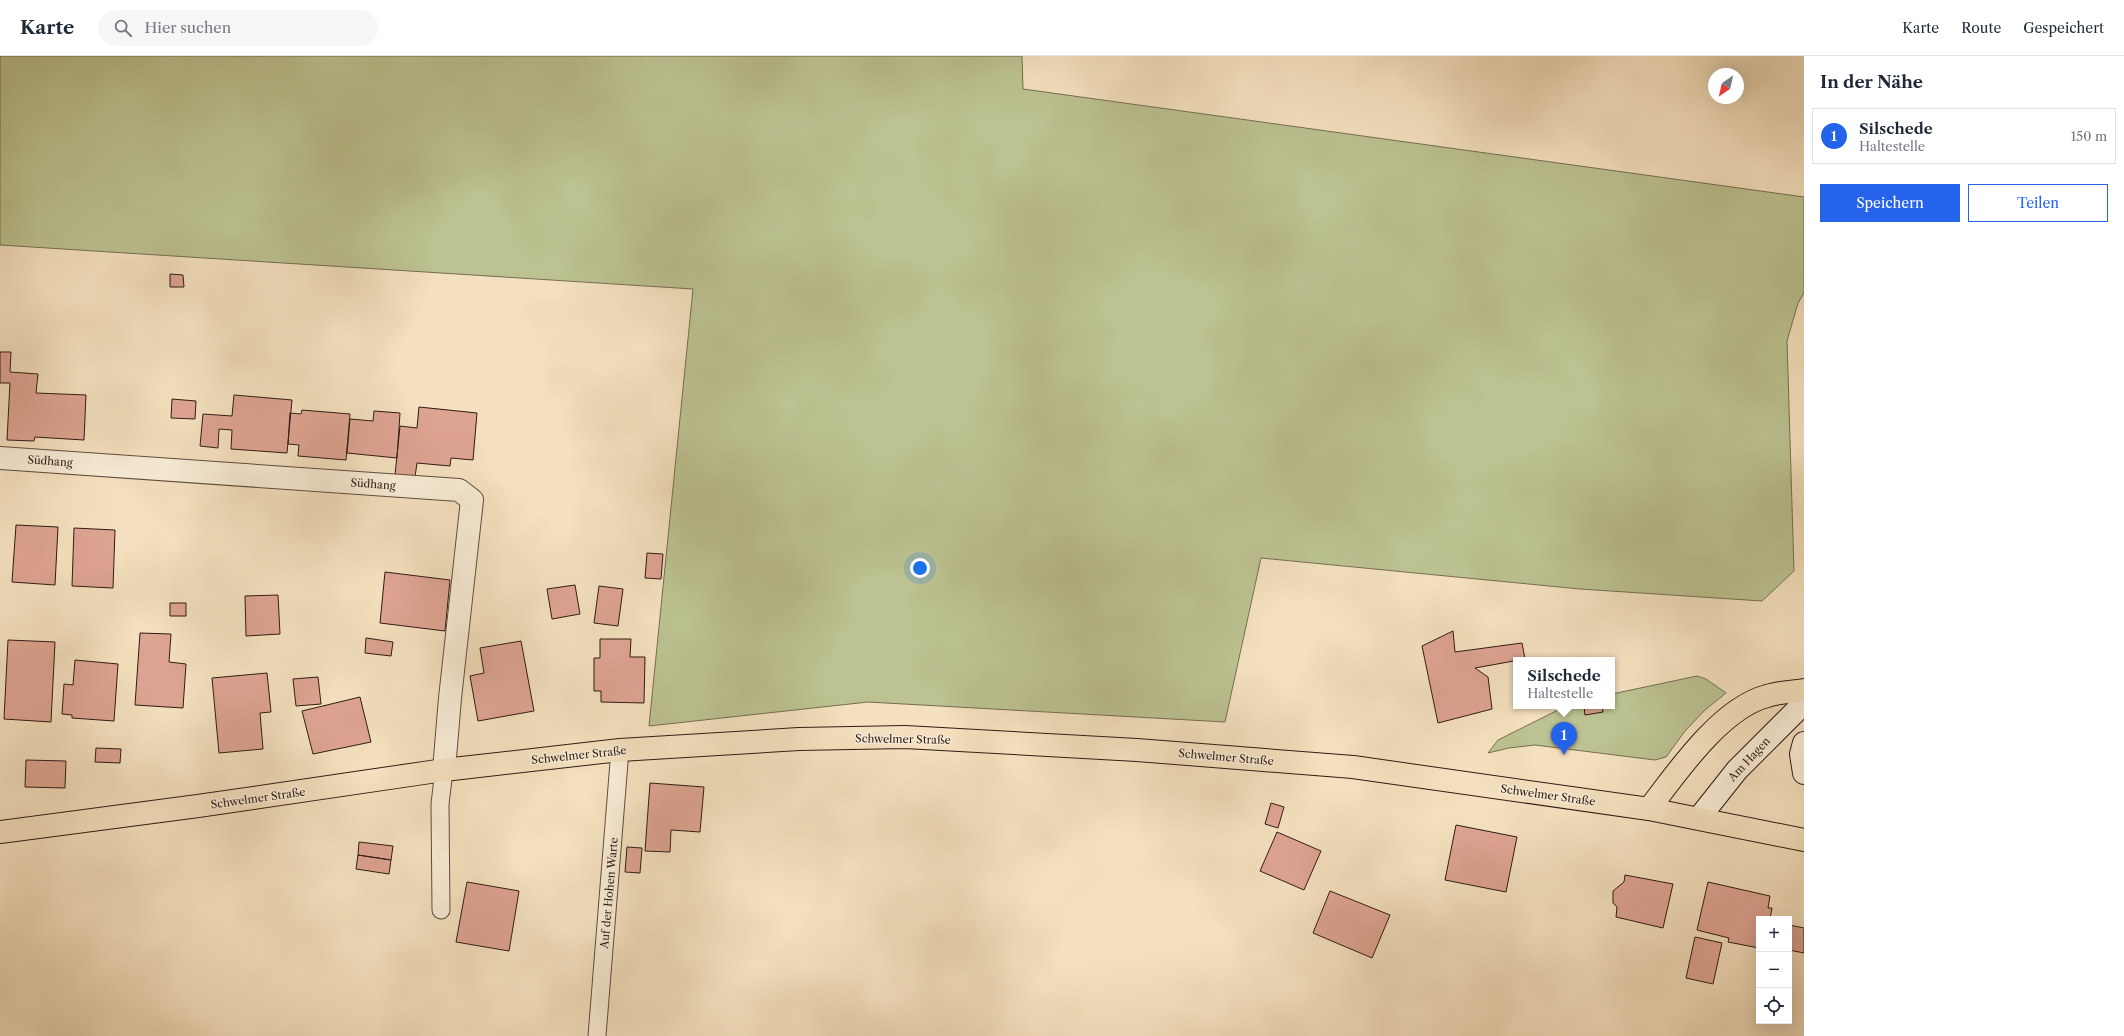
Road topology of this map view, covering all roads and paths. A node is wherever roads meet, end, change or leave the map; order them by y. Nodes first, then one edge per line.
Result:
1 (0, 458) edge
2 (1804, 690) edge
3 (1804, 703) edge
4 (1804, 743) edge
5 (620, 750) junction
6 (444, 770) junction
7 (1804, 773) edge
8 (1649, 809) junction
9 (1699, 818) junction
10 (0, 832) edge
11 (1804, 840) edge
12 (441, 910) dead end
13 (597, 1036) edge

1 - 6 street, Südhang
2 - 8 main road
3 - 9 street, Am Hagen
4 - 7 street
5 - 6 main road, Schwelmer Straße
5 - 8 main road, Schwelmer Straße
5 - 13 lane, Auf der Hohen Warte
6 - 10 main road, Schwelmer Straße
6 - 12 lane
8 - 9 main road, Schwelmer Straße
9 - 11 main road, Schwelmer Straße

